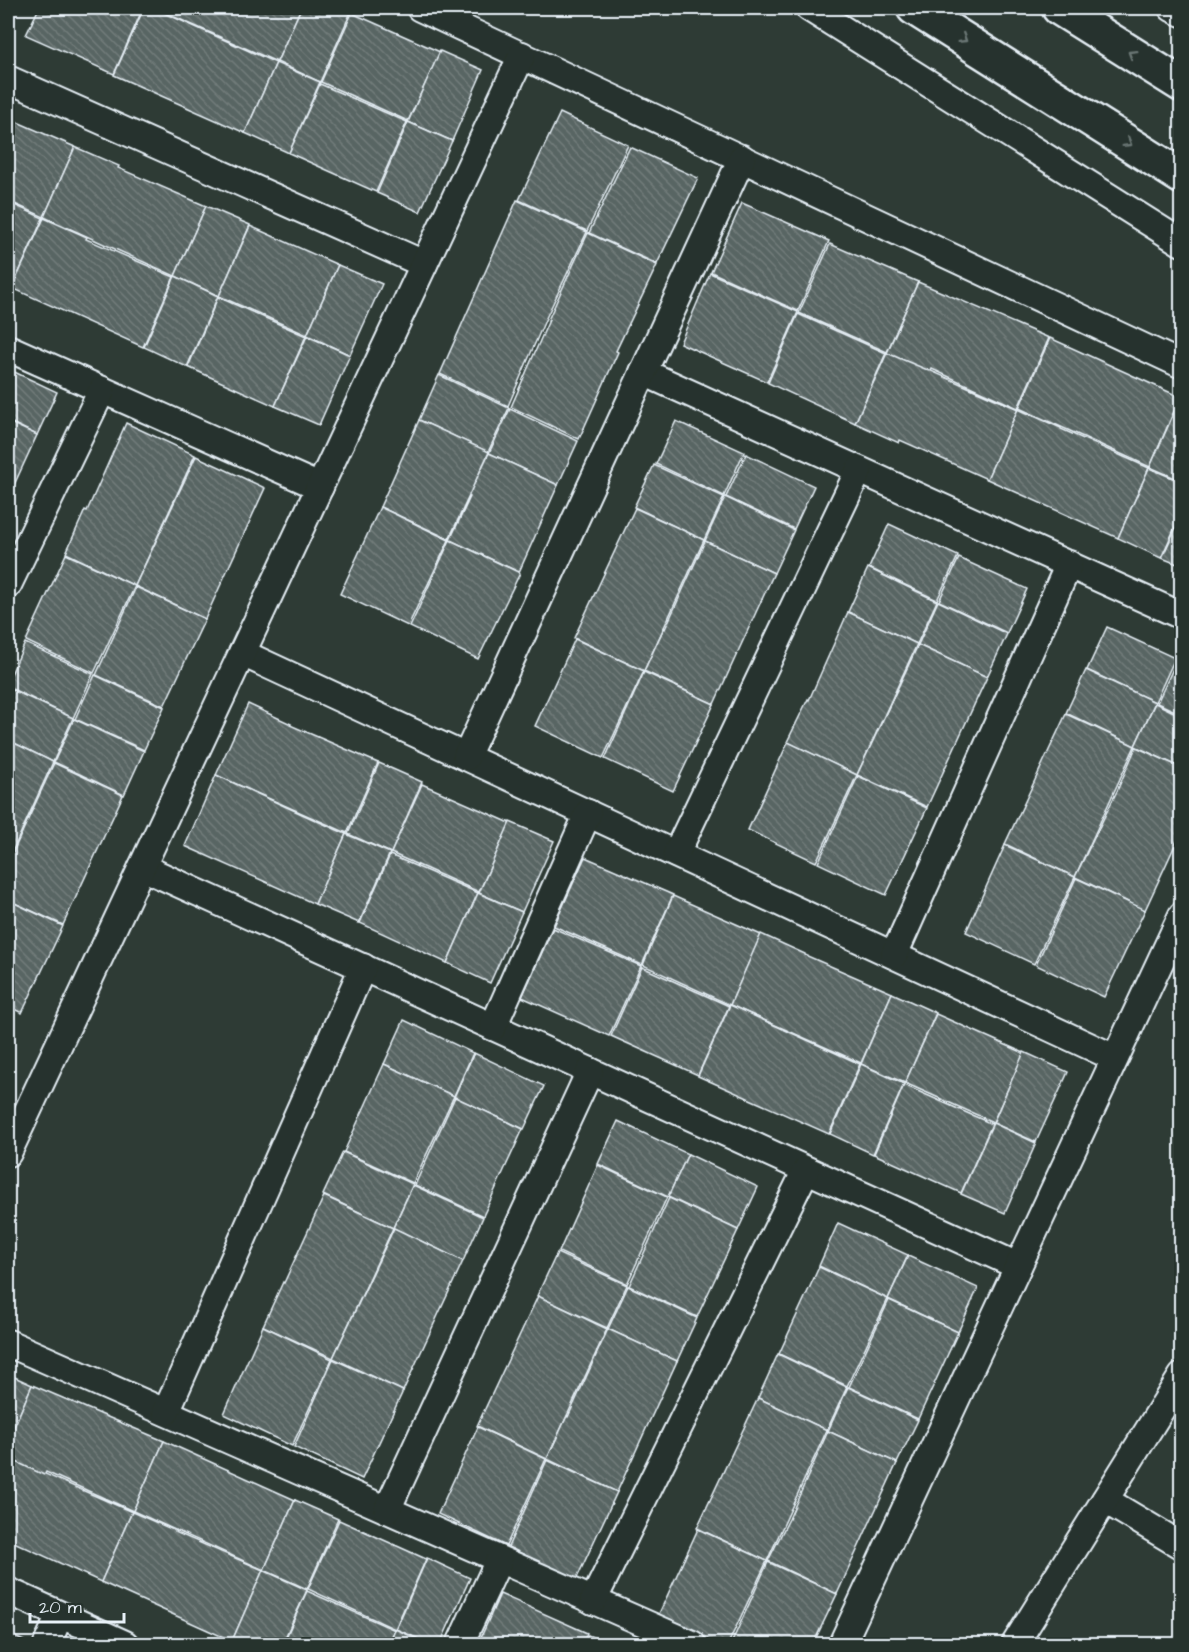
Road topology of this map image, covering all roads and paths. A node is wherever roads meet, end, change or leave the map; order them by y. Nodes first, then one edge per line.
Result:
1 (420, 8) edge
2 (809, 8) edge
3 (914, 8) edge
4 (1059, 8) edge
5 (1172, 8) edge
6 (1182, 13) edge
7 (522, 55) junction
8 (8, 78) edge
9 (1182, 85) edge
10 (742, 158) junction
11 (1182, 177) edge
12 (1182, 243) edge
13 (424, 264) junction
14 (8, 348) edge
15 (1182, 364) edge
16 (643, 372) junction
17 (102, 390) junction
18 (859, 470) junction
19 (320, 487) junction
20 (1069, 564) junction
21 (8, 585) edge
22 (1182, 616) edge
23 (242, 653) junction
24 (466, 757) junction
25 (588, 813) junction
26 (676, 854) junction
27 (142, 867) junction
28 (1182, 915) edge
29 (894, 955) junction
30 (363, 967) junction
31 (493, 1027) junction
32 (1115, 1058) junction
33 (590, 1071) junction
34 (8, 1153) edge
35 (806, 1170) junction
36 (1018, 1266) junction
37 (8, 1343) edge
38 (1182, 1376) edge
39 (166, 1412) junction
40 (1105, 1500) junction
41 (387, 1510) junction
42 (1182, 1546) edge
43 (499, 1560) junction
44 (8, 1591) edge
45 (593, 1601) junction
46 (60, 1615) junction
47 (47, 1644) edge
48 (125, 1644) edge
49 (460, 1644) edge
50 (692, 1644) edge
51 (842, 1644) edge
52 (1015, 1644) edge

1 - 7 street
2 - 12 street
3 -> 11 main road
9 -> 4 main road
5 - 6 street
7 - 10 street
7 - 13 street
8 - 13 street
10 - 15 street
10 - 16 street
13 - 19 street
14 - 17 street
16 - 18 street
16 - 24 street
17 - 19 street
17 - 21 street
18 - 20 street
18 - 26 street
19 - 23 street
20 - 22 street
20 - 29 street
23 - 24 street
23 - 27 street
24 - 25 street
25 - 26 street
25 - 31 street
26 - 29 street
27 - 30 street
27 - 34 street
28 - 32 street
29 - 32 street
30 - 31 street
30 - 39 street
31 - 33 street
32 - 36 street
33 - 35 street
33 - 41 street
35 - 36 street
35 - 45 street
36 - 51 street
37 - 39 street
38 - 40 street
39 - 41 street
40 - 42 street
40 - 52 street
41 - 43 street
43 - 45 street
43 - 49 street
44 - 46 street
45 - 50 street
46 - 47 street
46 - 48 street

